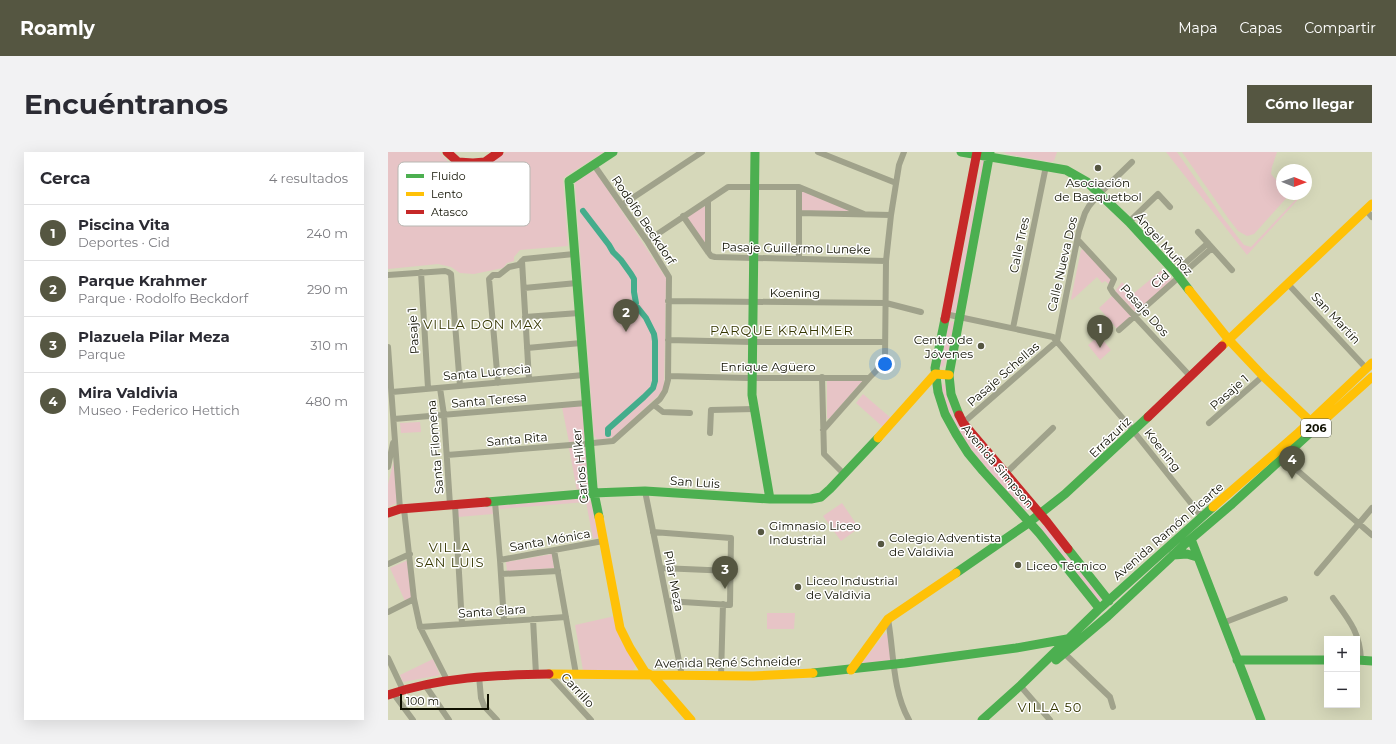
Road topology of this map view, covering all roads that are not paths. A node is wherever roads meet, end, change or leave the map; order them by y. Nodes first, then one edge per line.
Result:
1 (447, 152) edge
2 (500, 152) edge
3 (613, 152) edge
4 (702, 152) edge
5 (755, 152) edge
6 (818, 152) edge
7 (904, 152) edge
8 (961, 152) edge
9 (977, 154) edge
10 (990, 155) edge
11 (458, 162) edge
12 (485, 162) edge
13 (1132, 162) dead end
14 (594, 165) junction
15 (1046, 166) junction
16 (896, 183) junction
17 (754, 186) junction
18 (799, 187) junction
19 (1100, 194) junction
20 (708, 201) junction
21 (622, 205) junction
22 (1170, 207) dead end
23 (1370, 210) edge
24 (799, 213) junction
25 (864, 214) junction
26 (891, 215) junction
27 (683, 216) junction
28 (1129, 222) junction
29 (1198, 232) dead end
30 (1078, 240) junction
31 (646, 241) junction
32 (1210, 246) junction
33 (708, 252) junction
34 (574, 254) junction
35 (753, 258) junction
36 (799, 259) junction
37 (522, 261) junction
38 (886, 261) junction
39 (1232, 270) dead end
40 (421, 272) junction
41 (388, 275) edge
42 (1177, 275) junction
43 (577, 283) junction
44 (1288, 284) junction
45 (524, 288) junction
46 (668, 301) junction
47 (753, 303) junction
48 (886, 303) junction
49 (921, 312) dead end
50 (579, 313) junction
51 (945, 314) junction
52 (1134, 316) junction
53 (526, 318) junction
54 (959, 318) junction
55 (1013, 328) junction
56 (1119, 330) dead end
57 (668, 340) junction
58 (1230, 340) junction
59 (1057, 341) junction
60 (752, 342) junction
61 (885, 342) junction
62 (581, 343) junction
63 (388, 347) edge
64 (527, 348) junction
65 (1368, 368) edge
66 (389, 369) edge
67 (935, 374) junction
68 (949, 374) junction
69 (584, 375) junction
70 (668, 376) junction
71 (1190, 376) junction
72 (1263, 376) junction
73 (822, 377) junction
74 (1372, 377) edge
75 (752, 378) junction
76 (869, 378) junction
77 (529, 380) junction
78 (498, 383) junction
79 (460, 386) junction
80 (428, 388) junction
81 (440, 388) junction
82 (392, 392) junction
83 (586, 403) junction
84 (654, 404) junction
85 (754, 409) junction
86 (690, 412) dead end
87 (444, 415) junction
88 (394, 419) junction
89 (1310, 421) junction
90 (963, 423) junction
91 (1209, 423) dead end
92 (1053, 428) dead end
93 (823, 430) junction
94 (1134, 431) junction
95 (710, 433) dead end
96 (395, 438) junction
97 (589, 444) junction
98 (447, 455) junction
99 (1283, 458) junction
100 (388, 467) edge
101 (1006, 473) junction
102 (844, 474) junction
103 (645, 491) junction
104 (593, 494) junction
105 (770, 499) junction
106 (495, 502) junction
107 (452, 505) junction
108 (1372, 508) edge
109 (402, 509) junction
110 (388, 513) edge
111 (1041, 514) junction
112 (1202, 517) junction
113 (1030, 522) junction
114 (1359, 524) junction
115 (653, 532) junction
116 (1372, 535) edge
117 (1191, 539) junction
118 (603, 541) junction
119 (554, 550) junction
120 (410, 554) junction
121 (1173, 555) junction
122 (1197, 557) junction
123 (500, 560) junction
124 (388, 564) edge
125 (661, 568) junction
126 (558, 571) junction
127 (731, 571) junction
128 (1317, 573) dead end
129 (501, 574) junction
130 (1333, 598) dead end
131 (414, 599) junction
132 (1285, 599) dead end
133 (668, 601) junction
134 (1109, 601) junction
135 (726, 605) junction
136 (1099, 608) junction
137 (388, 612) edge
138 (566, 617) junction
139 (533, 619) junction
140 (888, 619) junction
141 (504, 621) junction
142 (1101, 622) junction
143 (1223, 623) junction
144 (462, 624) junction
145 (420, 627) junction
146 (1357, 636) edge
147 (1068, 639) junction
148 (1064, 653) junction
149 (388, 658) edge
150 (1237, 660) junction
151 (1324, 660) edge
152 (1360, 660) edge
153 (1372, 661) edge
154 (897, 665) junction
155 (851, 670) junction
156 (536, 674) junction
157 (549, 674) junction
158 (576, 674) junction
159 (479, 676) junction
160 (653, 676) junction
161 (682, 676) junction
162 (721, 676) junction
163 (447, 680) junction
164 (425, 685) junction
165 (1023, 689) junction
166 (403, 690) junction
167 (390, 694) edge
168 (1113, 707) dead end
169 (413, 720) edge
170 (449, 720) edge
171 (497, 720) edge
172 (591, 720) edge
173 (691, 720) edge
174 (909, 720) edge
175 (982, 720) edge
176 (992, 720) edge
177 (1050, 720) edge
178 (1261, 720) edge

1 - 11 main road
2 - 12 main road
3 - 14 main road
4 - 21 street
5 - 17 main road
6 - 16 street
7 - 16 street
8 - 9 main road, Ángel Muñoz
9 - 10 main road, Ángel Muñoz
9 - 51 main road, Avenida Simpson
10 - 15 main road, Ángel Muñoz
10 - 54 main road, Avenida Simpson
13 - 19 street, Calle Nueva Dos
14 - 21 street, Rodolfo Beckdorf
14 - 34 main road, Carlos Hilker
15 - 19 main road, Ángel Muñoz
15 - 55 street, Calle Tres
16 - 26 street
17 - 18 street
17 - 20 street
17 - 35 main road
18 - 24 street
18 - 25 street
19 - 28 main road, Ángel Muñoz
19 - 30 street, Calle Nueva Dos
20 - 27 street
20 - 33 street, Pasaje Guillermo Luneke
21 - 31 street, Rodolfo Beckdorf
22 - 28 street
23 - 44 main road, Errázuriz
24 - 25 street
24 - 36 street
25 - 26 street
26 - 38 street
27 - 31 street
27 - 33 street, Pasaje Guillermo Luneke
28 - 42 main road, Ángel Muñoz
29 - 32 street
30 - 52 street, Pasaje Dos
30 - 59 street, Calle Nueva Dos
31 - 46 street, Rodolfo Beckdorf
32 - 39 street
32 - 42 street, Cid
33 - 35 street, Pasaje Guillermo Luneke
34 - 37 street
34 - 43 main road, Carlos Hilker
35 - 36 street, Pasaje Guillermo Luneke
35 - 47 main road
36 - 38 street, Pasaje Guillermo Luneke
37 - 45 street
37 - 78 street
38 - 48 street
40 - 41 street
40 - 79 street
40 - 80 street, Pasaje 1
42 - 52 street, Cid
42 - 58 main road, Ángel Muñoz
43 - 45 street
43 - 50 main road, Carlos Hilker
44 - 58 main road, Errázuriz
44 - 65 street, San Martín
45 - 53 street
46 - 47 street, Koening
46 - 57 street, Rodolfo Beckdorf
47 - 48 street, Koening
47 - 60 main road
48 - 49 street, Koening
48 - 61 street
50 - 53 street
50 - 62 main road, Carlos Hilker
51 - 54 street, Koening
51 - 67 main road, Avenida Simpson
52 - 56 street, Cid
52 - 71 street, Pasaje Dos
53 - 64 street
54 - 55 street, Koening
54 - 68 main road, Avenida Simpson
55 - 59 street, Koening
57 - 60 street
57 - 70 street, Rodolfo Beckdorf
58 - 71 main road, Errázuriz
58 - 72 main road, Ángel Muñoz
59 - 90 street, Pasaje Schellas
59 - 94 street, Koening
60 - 61 street
60 - 75 main road
61 - 76 street
62 - 64 street
62 - 69 main road, Carlos Hilker
63 - 66 street
64 - 77 street
65 - 89 main road, Avenida Ramón Picarte / 206
66 - 82 street
67 - 68 main road
67 - 102 main road, San Luis
67 - 113 main road, Avenida Simpson
68 - 90 main road, Avenida Simpson
69 - 77 street, Santa Lucrecia
69 - 83 main road, Carlos Hilker
70 - 75 street, Enrique Agüero
70 - 84 street, Rodolfo Beckdorf
71 - 94 main road, Errázuriz
72 - 89 main road, Ángel Muñoz
72 - 91 street, Pasaje 1
73 - 75 street, Enrique Agüero
73 - 76 street, Enrique Agüero
73 - 93 street
74 - 99 main road, Avenida Ramón Picarte / 206
75 - 85 main road
76 - 93 street
77 - 78 street, Santa Lucrecia
78 - 79 street, Santa Lucrecia
79 - 81 street, Santa Lucrecia
80 - 81 street, Santa Lucrecia
80 - 82 street, Santa Lucrecia
81 - 87 street, Santa Filomena
82 - 88 street
83 - 87 street, Santa Teresa
83 - 97 main road, Carlos Hilker
84 - 86 street
84 - 97 street, Rodolfo Beckdorf
85 - 95 street
85 - 105 main road
87 - 88 street, Santa Teresa
87 - 98 street, Santa Filomena
88 - 96 street
89 - 112 main road, Avenida Ramón Picarte / 206
90 - 101 main road, Avenida Simpson
92 - 101 street
93 - 102 street
94 - 111 main road, Errázuriz
94 - 112 street, Koening
96 - 100 street
96 - 109 street
97 - 98 street, Santa Rita
97 - 104 main road, Carlos Hilker
98 - 107 street, Santa Filomena
99 - 114 street
99 - 117 main road, Avenida Ramón Picarte / 206
101 - 111 main road, Avenida Simpson
102 - 105 main road, San Luis
103 - 104 main road, San Luis
103 - 105 main road, San Luis
103 - 115 street, Pilar Meza
104 - 106 main road, San Luis
104 - 118 main road, Carlos Hilker
106 - 107 main road, San Luis
106 - 123 street
107 - 109 main road, San Luis
107 - 144 street, Santa Filomena
108 - 114 street
109 - 110 main road, San Luis
109 - 120 street
111 - 113 main road, Errázuriz
111 - 134 main road, Avenida Simpson
112 - 117 main road
112 - 134 main road, Avenida Ramón Picarte / 206
113 - 136 main road, Avenida Simpson
113 - 140 main road, Errázuriz
114 - 116 street
114 - 128 street
115 - 125 street, Pilar Meza
115 - 127 street
117 - 121 main road, Avenida Ramón Picarte / 206
117 - 122 main road
118 - 119 street, Santa Mónica
118 - 160 main road, Carlos Hilker
119 - 123 street, Santa Mónica
119 - 126 street
120 - 124 street
120 - 131 street
121 - 122 main road
121 - 142 main road, Avenida Ramón Picarte / 206
122 - 143 main road
123 - 129 street
125 - 127 street
125 - 133 street, Pilar Meza
126 - 129 street
126 - 138 street
127 - 135 street
129 - 141 street
130 - 146 street
131 - 137 street
131 - 145 street
132 - 143 street
133 - 135 street
133 - 161 street, Pilar Meza
134 - 136 main road, Avenida Ramón Picarte / 206
134 - 142 main road
135 - 162 street
136 - 147 main road, Avenida Ramón Picarte / 206
138 - 139 street, Santa Clara
138 - 158 street
139 - 141 street, Santa Clara
139 - 156 street
140 - 154 street
140 - 155 main road, Errázuriz
141 - 144 street, Santa Clara
142 - 148 main road, Avenida Ramón Picarte / 206
143 - 150 main road
144 - 145 street, Santa Clara
145 - 163 street
147 - 154 main road, Avenida René Schneider
147 - 175 main road, Avenida Ramón Picarte / 206
148 - 165 main road, Avenida Ramón Picarte / 206
148 - 168 street
149 - 166 street
150 - 151 main road
150 - 178 main road
152 - 153 main road
154 - 155 main road, Avenida René Schneider
154 - 174 street
155 - 162 main road, Avenida René Schneider
156 - 157 main road, Avenida René Schneider
156 - 159 main road, Avenida René Schneider
157 - 158 main road, Avenida René Schneider
157 - 172 street, Carrillo
158 - 160 main road, Avenida René Schneider
159 - 163 main road, Avenida René Schneider
159 - 171 street
160 - 161 main road, Avenida René Schneider
160 - 173 main road, Carlos Hilker
161 - 162 main road, Avenida René Schneider
163 - 164 main road, Avenida René Schneider
164 - 166 main road, Avenida René Schneider
164 - 170 street
165 - 176 main road, Avenida Ramón Picarte / 206
165 - 177 street
166 - 167 main road, Avenida René Schneider
167 - 169 street

